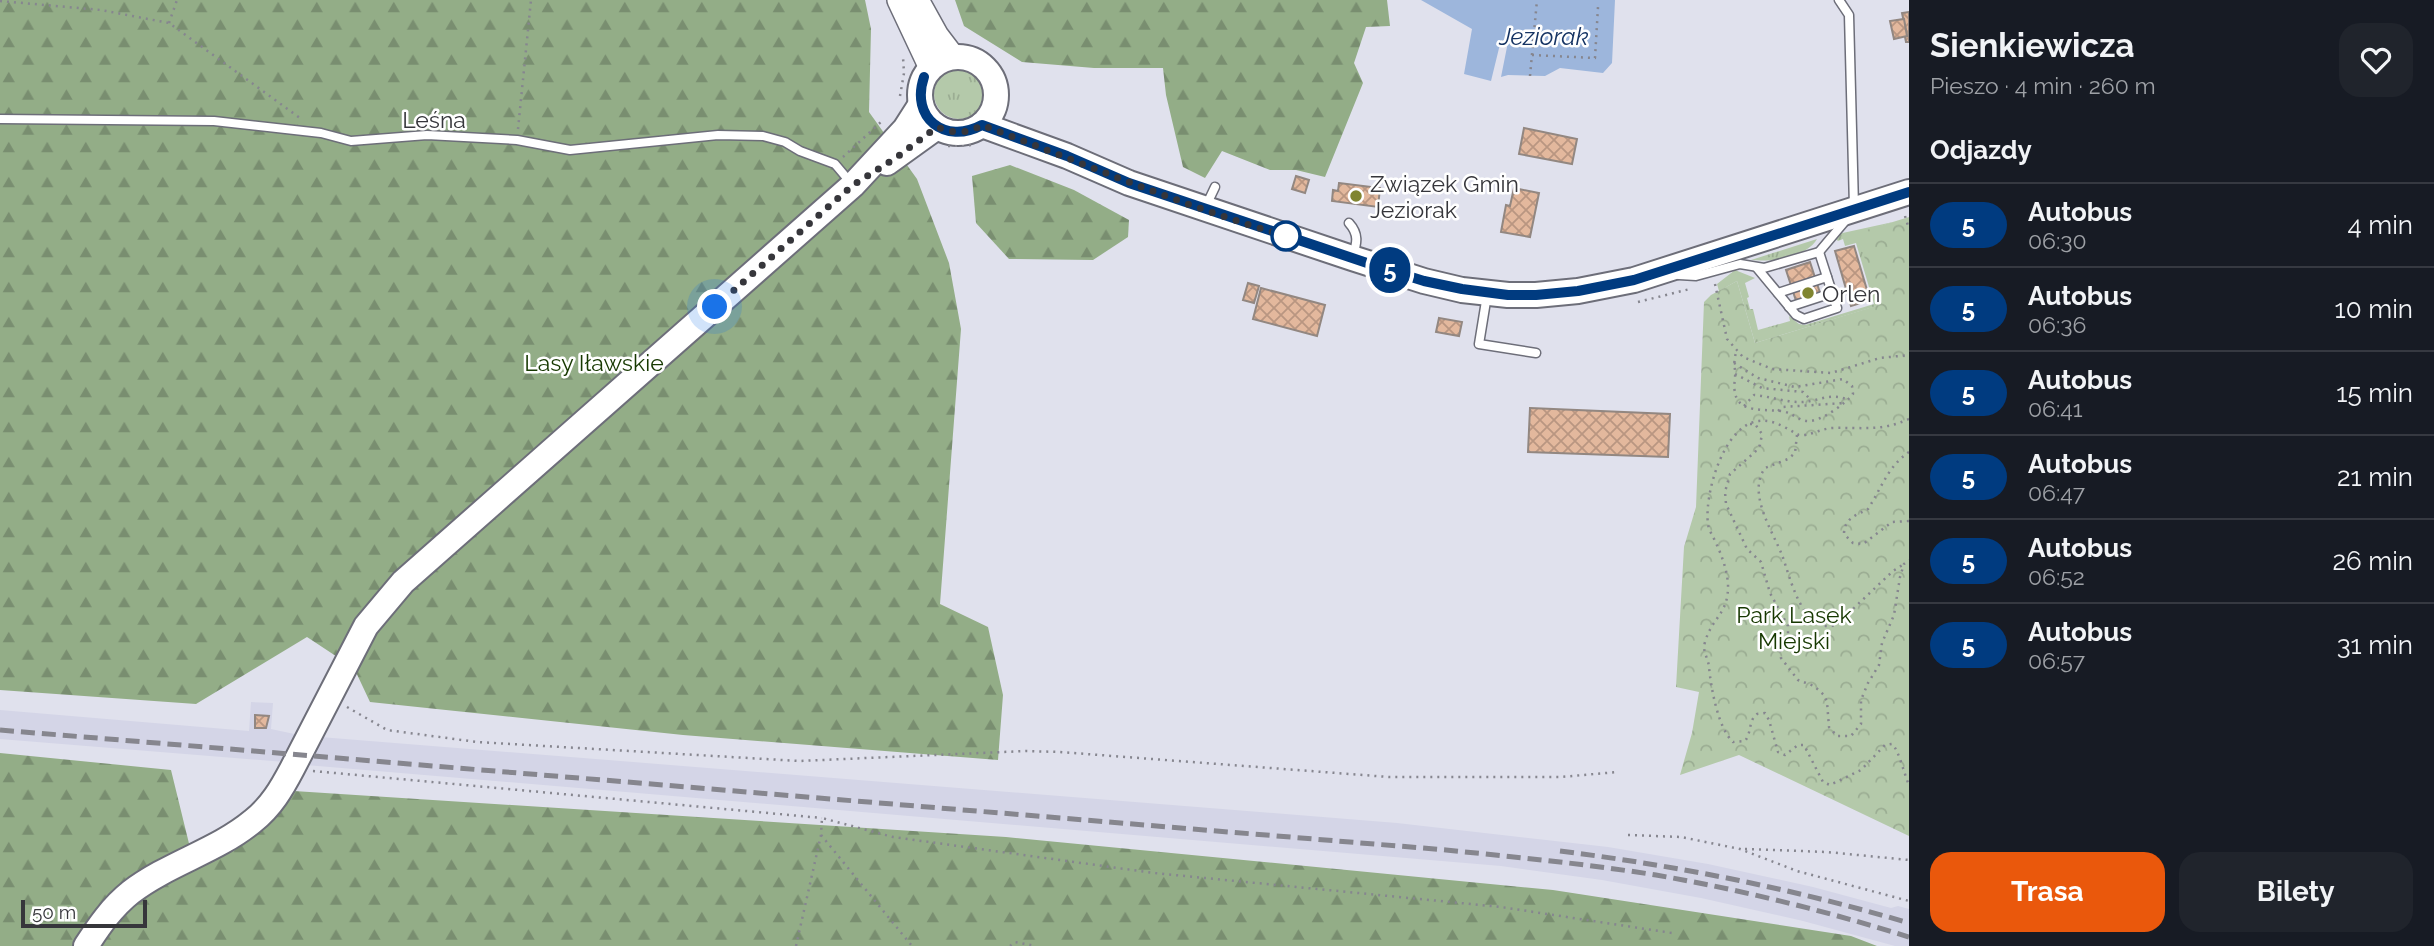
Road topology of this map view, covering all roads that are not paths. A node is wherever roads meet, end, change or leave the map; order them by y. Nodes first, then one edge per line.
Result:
1 (899, 0) edge
2 (917, 0) edge
3 (1839, 0) edge
4 (953, 57) junction
5 (931, 68) junction
6 (911, 101) junction
7 (996, 102) junction
8 (0, 118) edge
9 (981, 135) junction
10 (941, 137) junction
11 (1067, 156) junction
12 (853, 185) junction
13 (1908, 207) edge
14 (1854, 211) junction
15 (1349, 223) dead end
16 (1819, 252) junction
17 (1352, 258) junction
18 (1757, 268) junction
19 (1659, 272) junction
20 (1827, 277) junction
21 (1488, 292) junction
22 (1778, 293) junction
23 (1832, 293) junction
24 (1790, 307) junction
25 (1536, 353) dead end
26 (86, 946) edge

1 - 5 main road
2 - 4 main road
3 - 14 lane
4 - 5 main road
4 - 7 main road
5 - 6 main road
6 - 10 main road
6 - 12 main road
7 - 9 main road
7 - 11 main road
8 - 12 lane, Leśna
9 - 10 main road
9 - 11 main road
10 - 12 main road
11 - 17 main road
12 - 26 main road
13 - 14 main road
14 - 16 lane
14 - 19 main road
15 - 17 lane
16 - 18 lane
16 - 20 lane
17 - 21 main road
18 - 19 lane
18 - 22 lane
19 - 21 main road
20 - 22 lane
20 - 23 lane
21 - 25 lane
22 - 24 lane
23 - 24 lane
23 - 24 lane

